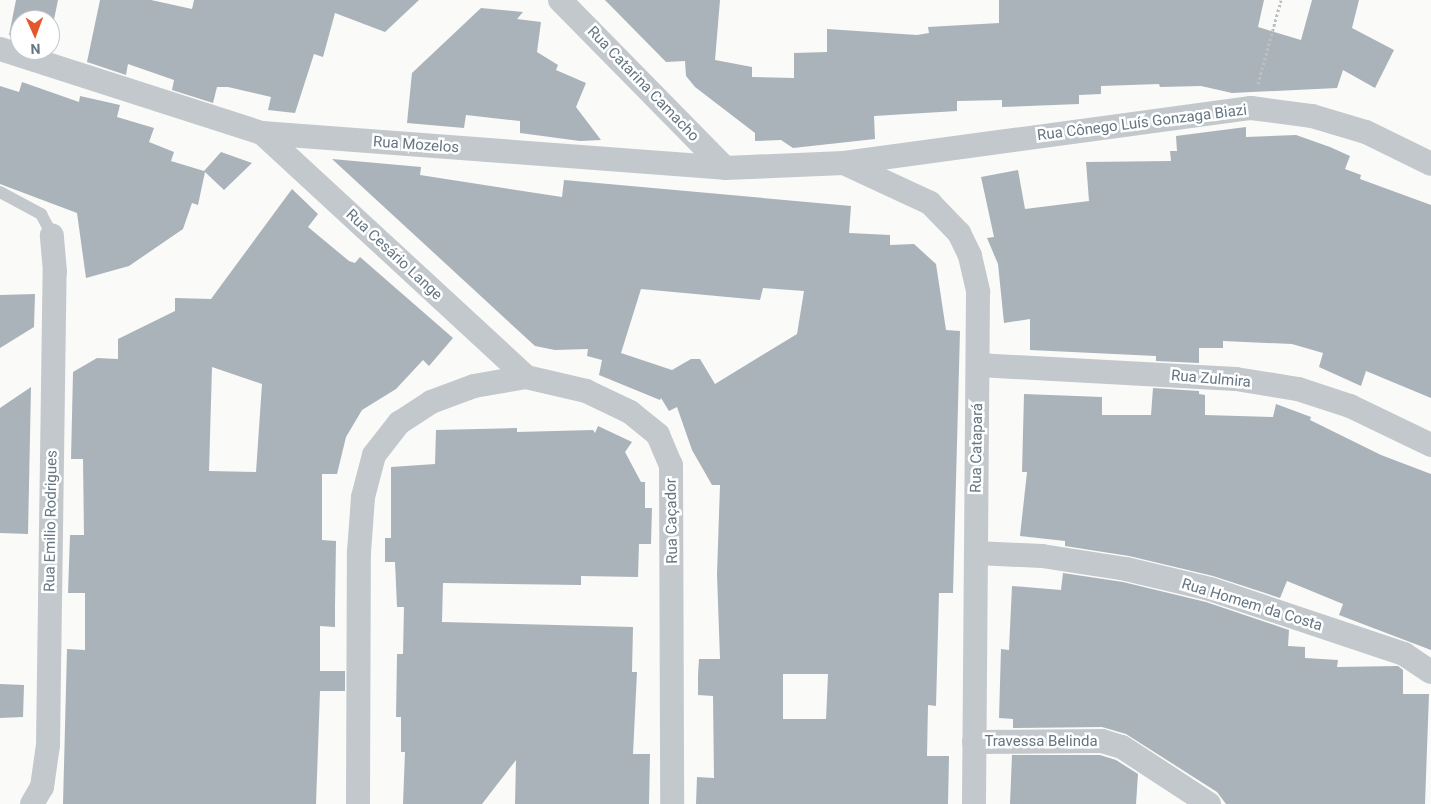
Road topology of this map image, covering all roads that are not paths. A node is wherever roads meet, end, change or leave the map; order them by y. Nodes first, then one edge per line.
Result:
1 (560, 0) edge
2 (0, 49) edge
3 (262, 133) junction
4 (844, 163) junction
5 (1431, 164) edge
6 (725, 168) junction
7 (0, 192) edge
8 (52, 235) joint
9 (978, 365) junction
10 (526, 377) junction
11 (1431, 445) edge
12 (976, 553) junction
13 (1431, 672) edge
14 (974, 742) junction
15 (32, 804) edge
16 (358, 804) edge
17 (672, 804) edge
18 (974, 804) edge
19 (1209, 804) edge

1 - 6 street, Rua Catarina Camacho
2 - 3 street, Rua Mozelos
3 - 6 street, Rua Mozelos
3 - 10 street, Rua Cesário Lange
4 - 5 street, Rua Cônego Luís Gonzaga Biazi
4 - 6 street, Rua Mozelos
4 - 9 street, Rua Catapará
7 - 8 lane
8 - 15 street, Rua Emilio Rodrigues
9 - 11 street, Rua Zulmira
9 - 12 street, Rua Catapará
10 - 16 street, Rua Caçador
10 - 17 street, Rua Caçador
12 - 13 street, Rua Homem da Costa
12 - 14 street, Rua Catapará
14 - 18 street, Rua Catapará
14 - 19 street, Travessa Belinda

